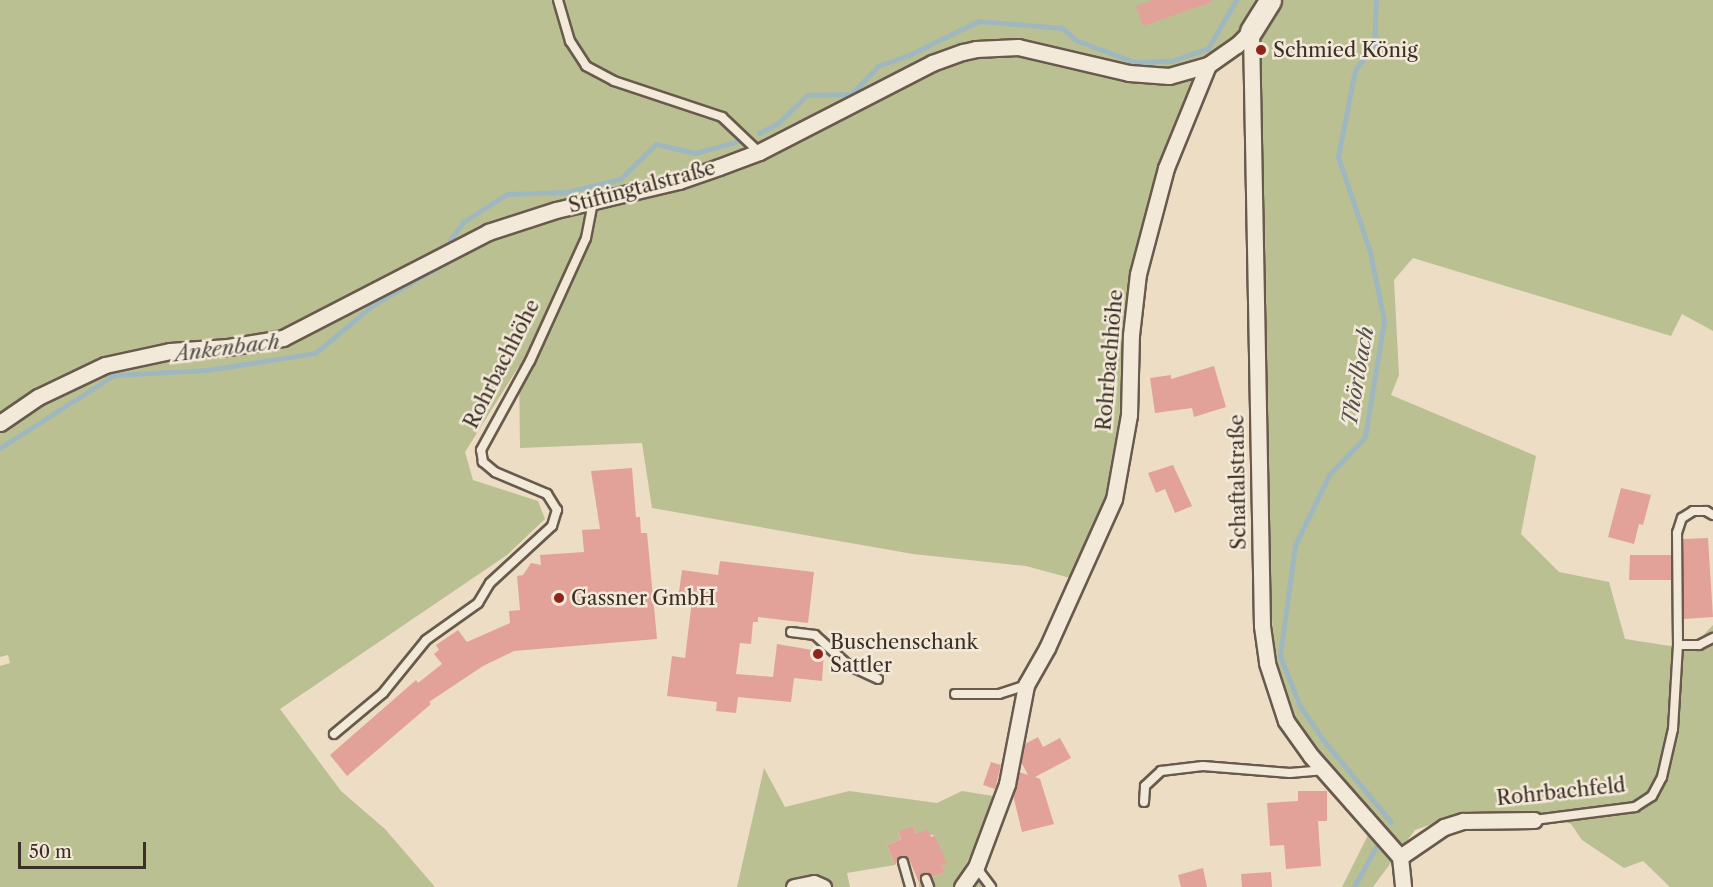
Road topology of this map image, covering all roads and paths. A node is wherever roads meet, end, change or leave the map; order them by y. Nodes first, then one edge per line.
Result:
1 (558, 0) edge
2 (1270, 0) edge
3 (1251, 31) junction
4 (1208, 65) junction
5 (759, 152) junction
6 (593, 203) junction
7 (0, 423) edge
8 (1713, 515) edge
9 (791, 632) dead end
10 (1713, 638) edge
11 (1678, 645) junction
12 (878, 679) dead end
13 (1026, 685) junction
14 (955, 694) dead end
15 (334, 734) dead end
16 (1324, 770) junction
17 (1144, 802) dead end
18 (1534, 820) joint
19 (1400, 857) junction
20 (903, 862) dead end
21 (976, 867) junction
22 (794, 887) edge
23 (823, 887) edge
24 (910, 887) edge
25 (962, 887) edge
26 (991, 887) edge
27 (1403, 887) edge

1 - 5 lane
2 - 3 street, Stiftingtalstraße
3 - 4 street, Stiftingtalstraße
3 - 16 street, Schaftalstraße
4 - 5 street, Stiftingtalstraße
4 - 13 street, Rohrbachhöhe
5 - 6 street, Stiftingtalstraße
6 - 7 street, Stiftingtalstraße
6 - 15 lane, Rohrbachhöhe
8 - 11 lane, Rohrbachfeld
9 - 12 lane
10 - 11 lane
11 - 18 lane, Rohrbachfeld
13 - 14 lane
13 - 21 street, Rohrbachhöhe
16 - 17 lane
16 - 19 street, Schaftalstraße
18 - 19 street, Rohrbachfeld
19 - 27 street
20 - 24 lane
21 - 25 street, Rohrbachhöhe
21 - 26 lane
22 - 23 street

